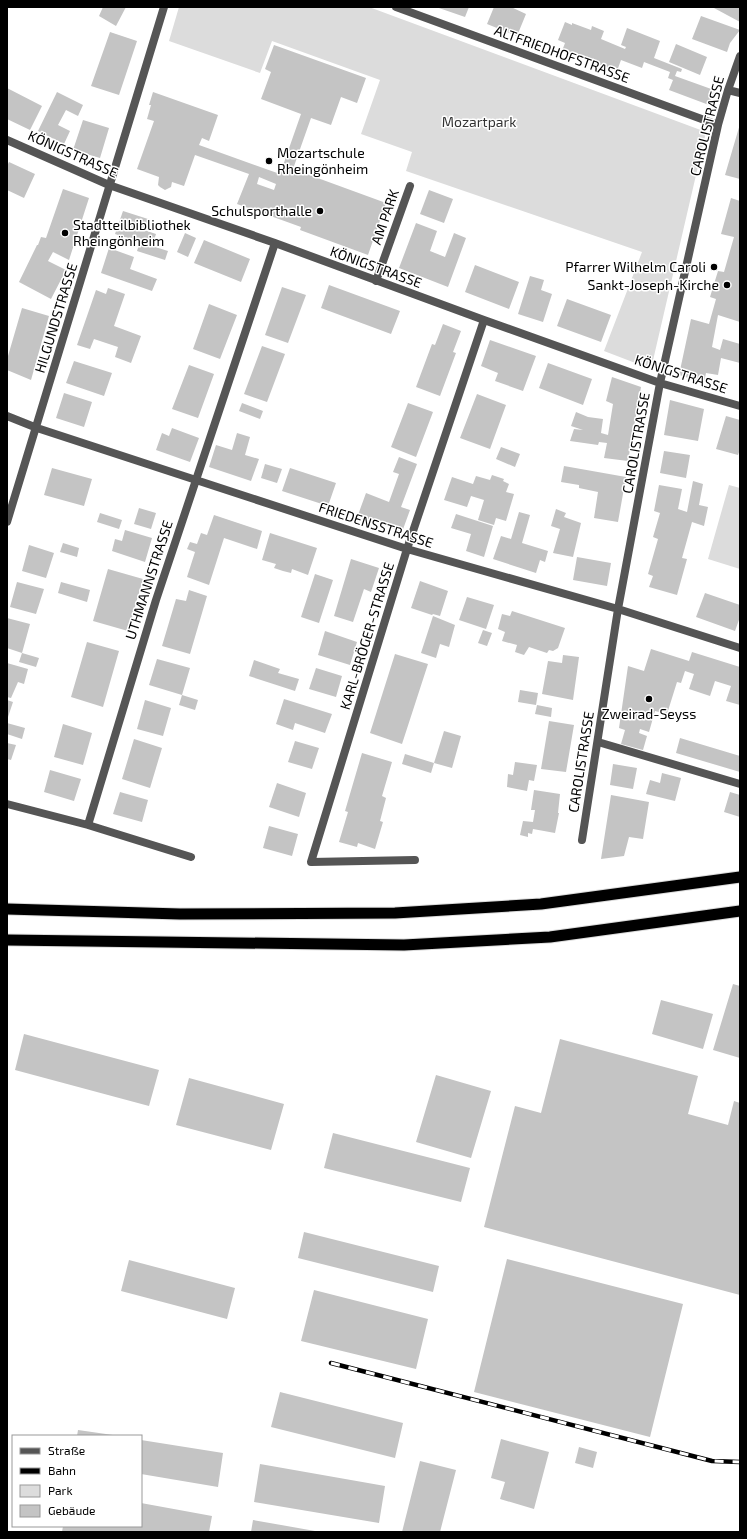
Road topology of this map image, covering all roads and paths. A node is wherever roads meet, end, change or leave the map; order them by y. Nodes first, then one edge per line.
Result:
1 (164, 7) edge
2 (396, 7) edge
3 (740, 56) edge
4 (728, 90) junction
5 (740, 93) edge
6 (718, 125) junction
7 (7, 140) edge
8 (109, 185) junction
9 (410, 186) dead end
10 (275, 243) junction
11 (376, 280) junction
12 (484, 320) junction
13 (660, 383) junction
14 (740, 406) edge
15 (7, 416) edge
16 (36, 428) junction
17 (195, 481) junction
18 (7, 522) edge
19 (407, 549) junction
20 (618, 609) junction
21 (740, 648) edge
22 (598, 742) junction
23 (740, 784) edge
24 (7, 804) edge
25 (88, 825) junction
26 (582, 840) dead end
27 (192, 857) dead end
28 (414, 860) dead end
29 (740, 877) edge
30 (7, 909) edge
31 (740, 911) edge
32 (7, 940) edge

1 - 8 street, HILGUNDSTRASSE
2 - 6 street, ALTFRIEDHOFSTRASSE
3 - 4 street, CAROLISTRASSE
4 - 5 street
4 - 6 street, CAROLISTRASSE
6 - 13 street, CAROLISTRASSE
7 - 8 street, KÖNIGSTRASSE
8 - 10 street, KÖNIGSTRASSE
8 - 16 street, HILGUNDSTRASSE
9 - 11 street, AM PARK
10 - 11 street, KÖNIGSTRASSE
10 - 17 street, UTHMANNSTRASSE
11 - 12 street, KÖNIGSTRASSE
12 - 13 street, KÖNIGSTRASSE
12 - 19 street, KARL-BRÖGER-STRASSE
13 - 14 street, KÖNIGSTRASSE
13 - 20 street, CAROLISTRASSE
15 - 16 street, FRIEDENSSTRASSE
16 - 17 street, FRIEDENSSTRASSE
16 - 18 street, HILGUNDSTRASSE
17 - 19 street, FRIEDENSSTRASSE
17 - 25 street, UTHMANNSTRASSE
19 - 20 street, FRIEDENSSTRASSE
19 - 28 street, KARL-BRÖGER-STRASSE
20 - 21 street, FRIEDENSSTRASSE
20 - 22 street, CAROLISTRASSE
22 - 23 street
22 - 26 street, CAROLISTRASSE
24 - 25 street
25 - 27 street
29 - 30 highway
31 - 32 highway

